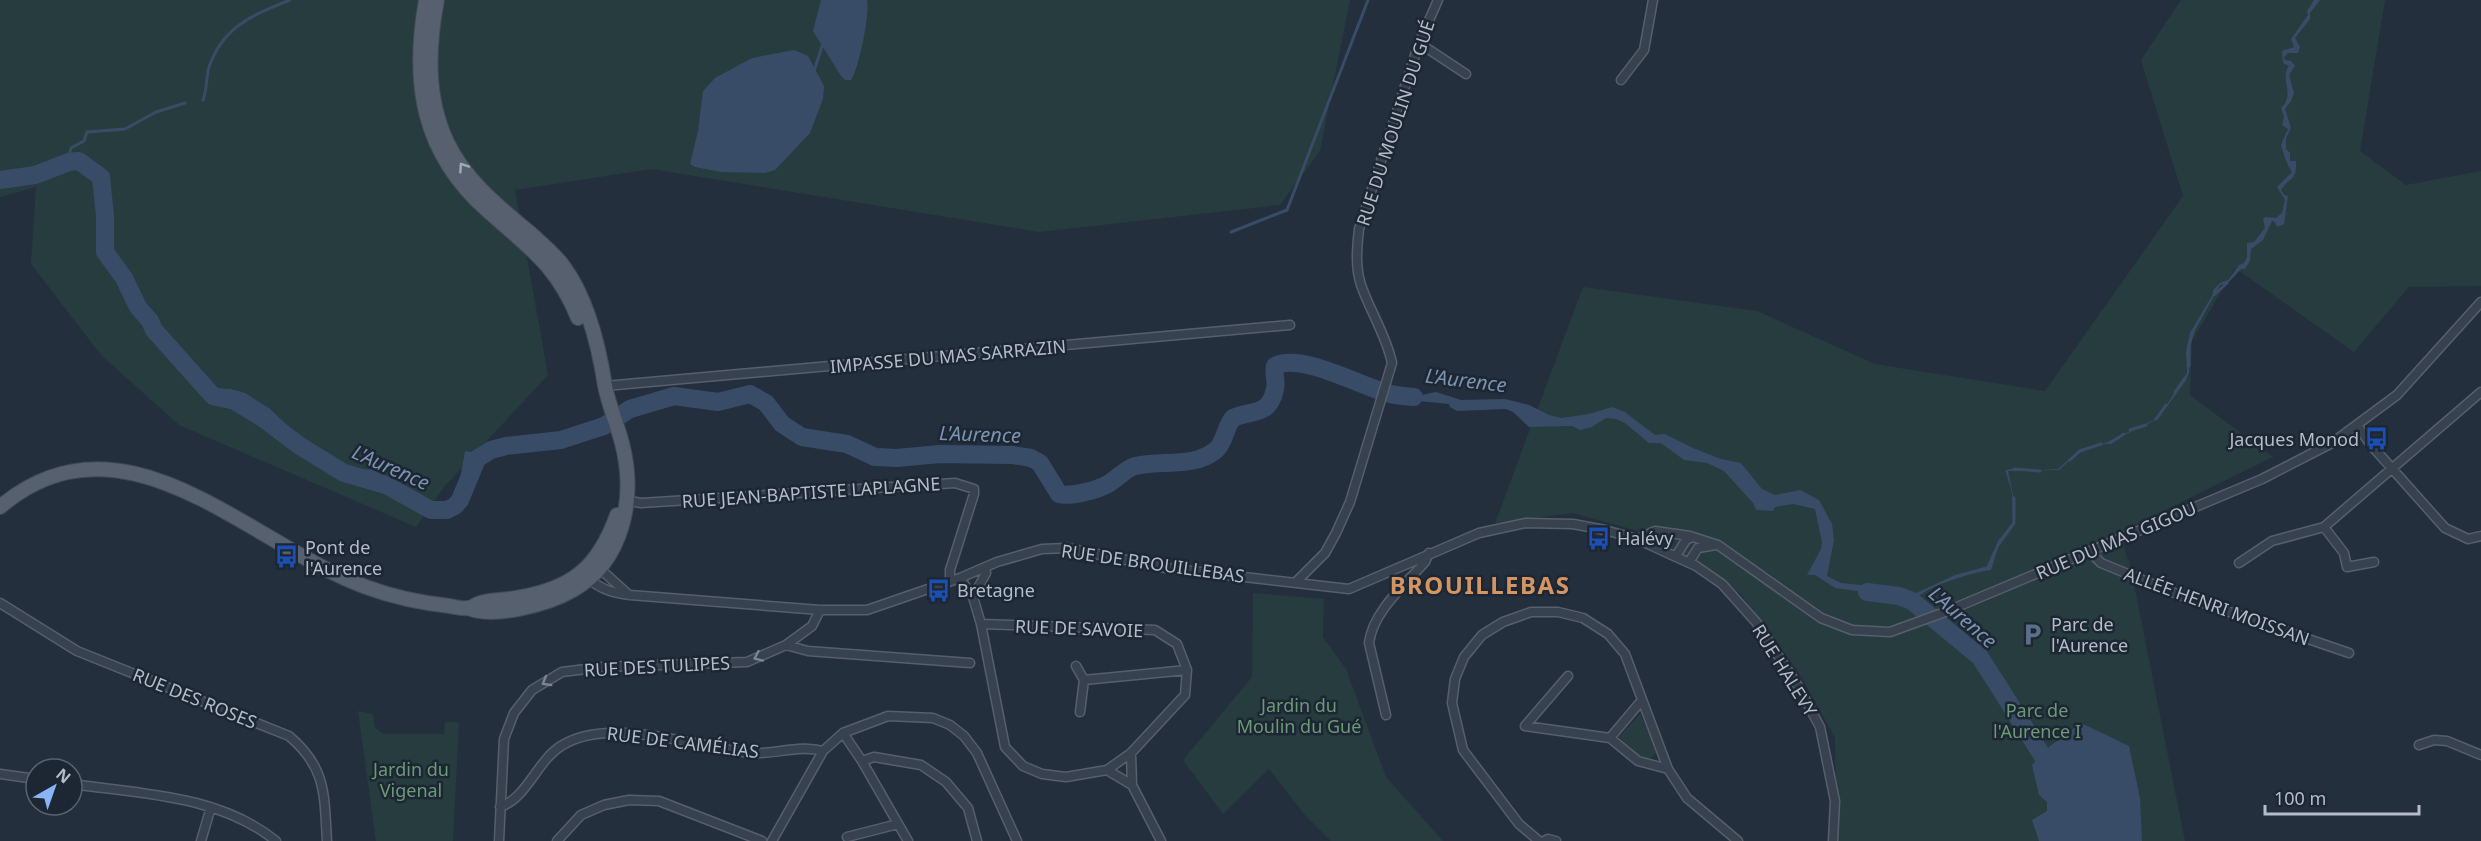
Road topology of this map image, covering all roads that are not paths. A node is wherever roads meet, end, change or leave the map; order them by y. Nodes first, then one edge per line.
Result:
1 (426, 0) edge
2 (437, 0) edge
3 (1438, 0) edge
4 (1653, 0) edge
5 (1419, 44) junction
6 (1466, 74) dead end
7 (1621, 80) dead end
8 (2481, 302) edge
9 (1290, 326) dead end
10 (605, 386) junction
11 (2481, 392) edge
12 (2357, 425) junction
13 (2393, 469) junction
14 (625, 500) junction
15 (0, 507) edge
16 (2324, 527) junction
17 (2481, 536) edge
18 (1692, 537) junction
19 (1637, 539) junction
20 (1718, 545) junction
21 (2089, 551) junction
22 (1429, 553) junction
23 (1676, 556) junction
24 (1689, 562) junction
25 (2374, 562) dead end
26 (2239, 563) dead end
27 (596, 566) junction
28 (986, 568) junction
29 (585, 577) junction
30 (960, 578) junction
31 (950, 580) junction
32 (1297, 581) junction
33 (630, 595) junction
34 (973, 597) junction
35 (0, 603) edge
36 (820, 610) junction
37 (981, 624) junction
38 (786, 645) junction
39 (2349, 653) dead end
40 (970, 663) dead end
41 (1076, 666) dead end
42 (1187, 670) junction
43 (1568, 676) dead end
44 (1084, 680) junction
45 (1642, 700) junction
46 (1080, 712) dead end
47 (1386, 715) dead end
48 (843, 733) junction
49 (1610, 738) junction
50 (2419, 745) dead end
51 (823, 751) junction
52 (1131, 753) junction
53 (2481, 755) edge
54 (862, 761) junction
55 (1668, 769) junction
56 (1107, 770) junction
57 (0, 774) edge
58 (24, 777) edge
59 (1132, 785) junction
60 (84, 786) edge
61 (211, 807) junction
62 (500, 807) junction
63 (898, 824) junction
64 (848, 837) dead end
65 (201, 841) edge
66 (276, 841) edge
67 (327, 841) edge
68 (499, 841) edge
69 (557, 841) edge
70 (762, 841) edge
71 (772, 841) edge
72 (908, 841) edge
73 (977, 841) edge
74 (1017, 841) edge
75 (1161, 841) edge
76 (1539, 841) edge
77 (1544, 841) edge
78 (1556, 841) edge
79 (1738, 841) edge
80 (1833, 841) edge

1 - 10 main road
10 -> 2 main road
3 - 5 street, RUE DU MOULIN DU GUÉ
4 - 7 street
5 - 6 street
5 - 32 street, RUE DU MOULIN DU GUÉ
8 - 12 street, RUE DU MAS GIGOU
9 - 10 street, IMPASSE DU MAS SARRAZIN
10 - 14 main road
11 - 13 street
12 - 13 street
12 - 21 street, RUE DU MAS GIGOU
13 - 16 street
13 - 17 street
14 - 27 main road
14 - 31 street, RUE JEAN-BAPTISTE LAPLAGNE
15 - 29 main road
16 - 25 street
16 - 26 street
18 - 19 street, RUE DU MAS GIGOU
18 - 20 street, RUE DU MAS GIGOU
18 - 23 street
19 - 22 street, RUE DE BROUILLEBAS
19 - 23 street, RUE DE BROUILLEBAS
20 - 21 street, RUE DU MAS GIGOU
20 - 24 street
21 - 39 street, ALLÉE HENRI MOISSAN
22 - 32 street, RUE DE BROUILLEBAS
22 - 47 street
23 - 24 street, RUE HALEVY
24 - 80 street, RUE HALEVY
27 - 29 main road
27 - 33 street
28 - 30 street, RUE DE BROUILLEBAS
28 - 32 street, RUE DE BROUILLEBAS
28 - 34 street
29 - 33 street, RUE DE BROUILLEBAS
30 - 31 street, RUE DE BROUILLEBAS
30 - 34 street
31 - 36 street, RUE DE BROUILLEBAS
33 - 36 street, RUE DE BROUILLEBAS
34 - 37 street
35 - 67 street, RUE DES ROSES
36 - 38 street, RUE DES TULIPES
37 - 42 street, RUE DE SAVOIE
37 - 56 street
38 - 40 street
38 -> 62 street, RUE DES TULIPES
41 - 44 street
42 - 44 street
42 - 52 street
43 - 49 street
44 - 46 street
45 - 49 street
45 - 55 street
45 - 76 street
48 - 51 street
48 - 54 street
48 - 74 street
49 - 55 street
50 - 53 street
51 - 62 street, RUE DE CAMÉLIAS
51 - 71 street
52 - 56 street
52 - 59 street
54 - 63 street
54 - 73 street
55 - 79 street
56 - 59 street
57 - 58 street
59 - 75 street
60 - 61 street
61 - 65 street
61 - 66 street
62 - 68 street, RUE DES TULIPES
63 - 64 street
63 - 72 street
69 - 70 street
77 - 78 street

